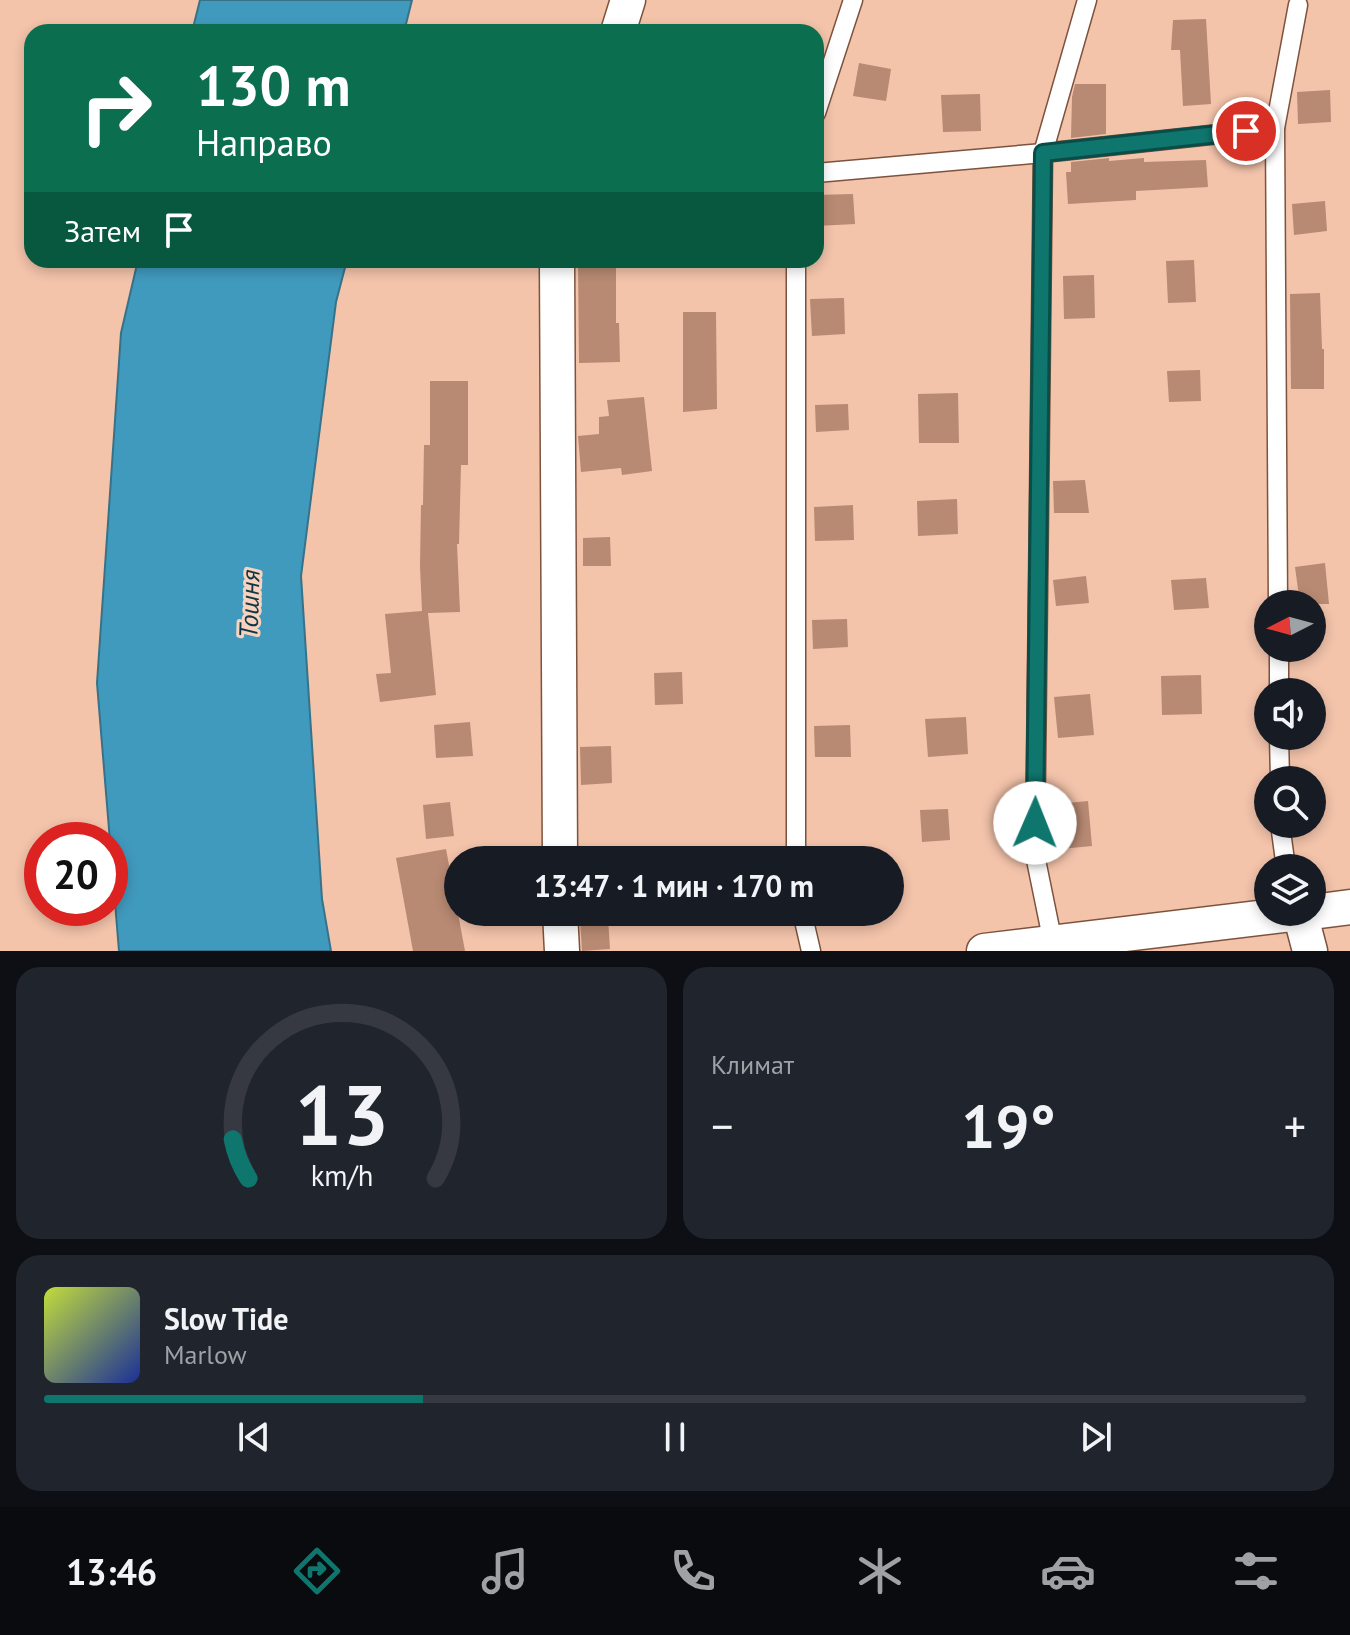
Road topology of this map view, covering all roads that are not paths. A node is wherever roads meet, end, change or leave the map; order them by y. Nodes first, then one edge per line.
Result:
1 (628, 0) edge
2 (853, 0) edge
3 (1087, 0) edge
4 (1298, 5) dead end
5 (620, 24) edge
6 (824, 89) edge
7 (1275, 128) junction
8 (1043, 153) junction
9 (824, 172) edge
10 (557, 268) edge
11 (796, 268) edge
12 (1278, 590) edge
13 (560, 846) edge
14 (796, 846) edge
15 (1350, 907) edge
16 (1326, 910) edge
17 (1254, 919) edge
18 (561, 926) edge
19 (805, 926) edge
20 (1304, 926) edge
21 (1054, 947) edge
22 (562, 951) edge
23 (811, 951) edge
24 (984, 951) edge
25 (1310, 951) edge

1 - 5 street
2 - 6 lane
3 - 8 lane
4 - 7 lane
7 - 8 lane
7 - 12 lane
8 - 9 lane
8 - 21 lane
10 - 13 street
11 - 14 lane
15 - 16 street
17 - 21 street
18 - 22 street
19 - 23 lane
20 - 25 street
21 - 24 street

